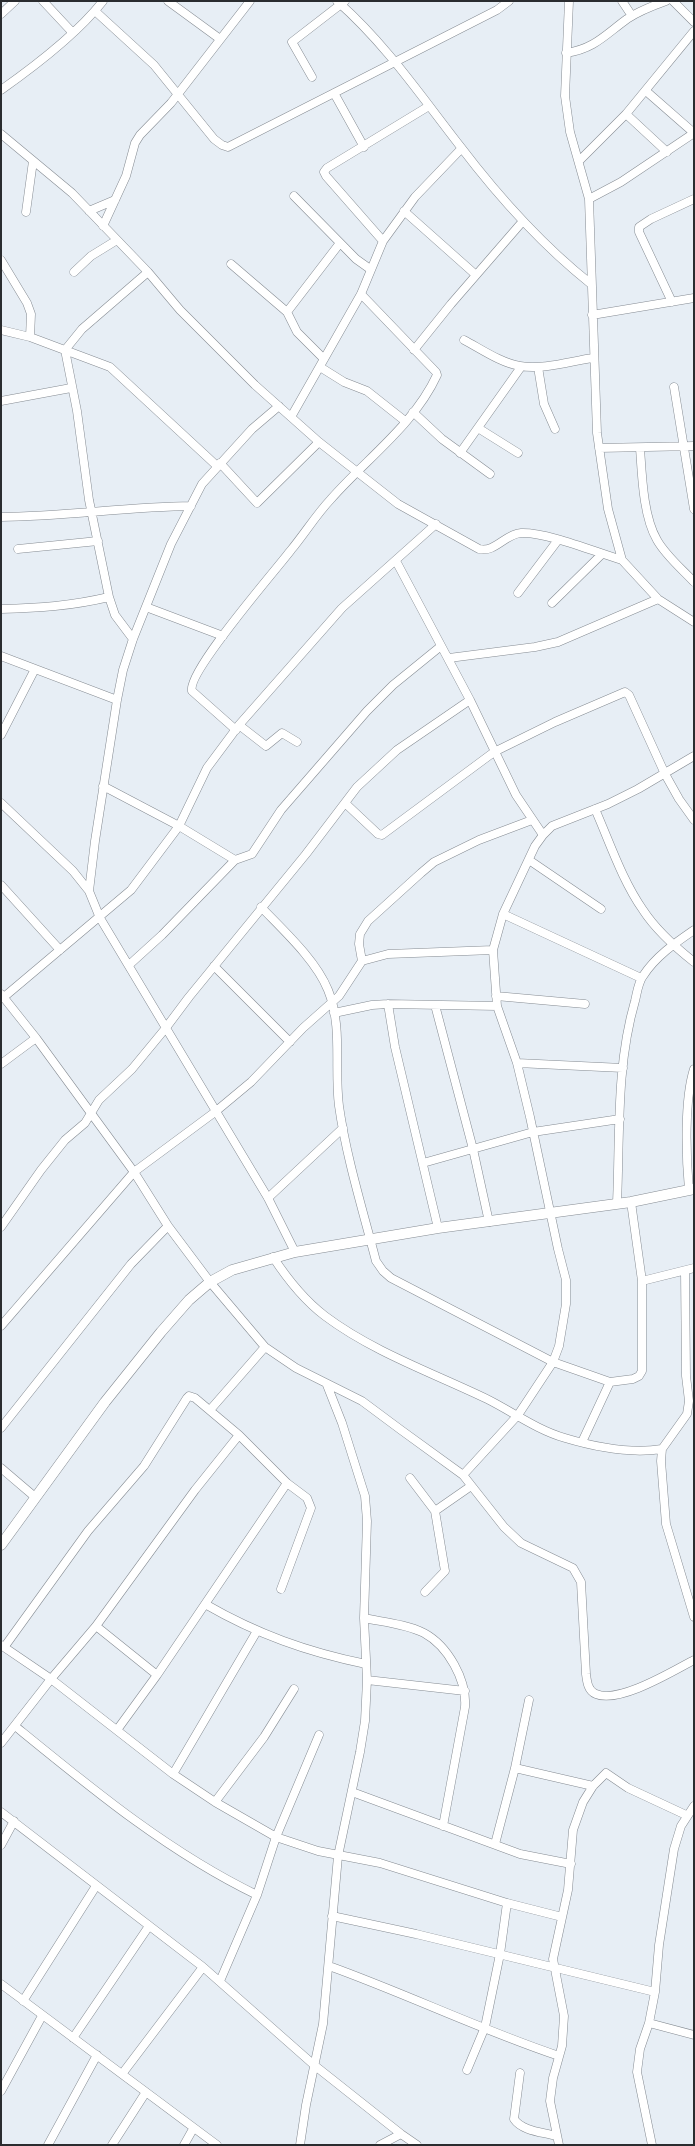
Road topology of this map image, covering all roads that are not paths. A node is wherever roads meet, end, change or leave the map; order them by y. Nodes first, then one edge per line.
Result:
1 (15, 1) edge
2 (43, 1) edge
3 (103, 1) edge
4 (168, 1) edge
5 (250, 1) edge
6 (509, 1) edge
7 (569, 1) edge
8 (622, 1) edge
9 (666, 1) edge
10 (673, 1) edge
11 (341, 2) edge
12 (95, 11) junction
13 (1, 14) edge
14 (632, 16) junction
15 (694, 22) edge
16 (694, 31) edge
17 (72, 32) junction
18 (220, 39) junction
19 (566, 54) junction
20 (396, 61) junction
21 (312, 77) dead end
22 (1, 90) edge
23 (646, 90) junction
24 (334, 93) junction
25 (178, 94) junction
26 (429, 106) junction
27 (626, 114) junction
28 (694, 133) edge
29 (1, 134) edge
30 (364, 147) junction
31 (462, 149) junction
32 (667, 152) junction
33 (33, 161) junction
34 (579, 161) junction
35 (294, 196) dead end
36 (589, 199) junction
37 (694, 199) edge
38 (115, 200) junction
39 (89, 211) junction
40 (404, 211) junction
41 (26, 212) dead end
42 (523, 221) junction
43 (103, 226) junction
44 (117, 240) junction
45 (383, 241) junction
46 (340, 243) junction
47 (1, 260) edge
48 (231, 264) dead end
49 (370, 269) junction
50 (74, 272) dead end
51 (148, 272) junction
52 (476, 275) junction
53 (591, 284) junction
54 (361, 294) junction
55 (694, 298) edge
56 (672, 302) junction
57 (287, 312) junction
58 (592, 315) junction
59 (1, 330) edge
60 (30, 337) junction
61 (464, 340) dead end
62 (65, 350) junction
63 (414, 350) junction
64 (593, 358) junction
65 (324, 359) junction
66 (320, 367) junction
67 (522, 367) junction
68 (538, 367) junction
69 (674, 387) dead end
70 (71, 388) junction
71 (1, 401) edge
72 (279, 406) junction
73 (413, 412) junction
74 (291, 417) junction
75 (406, 421) junction
76 (478, 428) junction
77 (555, 429) dead end
78 (319, 442) junction
79 (694, 446) edge
80 (682, 447) junction
81 (599, 448) junction
82 (640, 448) junction
83 (460, 453) junction
84 (518, 453) dead end
85 (219, 465) junction
86 (356, 472) junction
87 (490, 474) dead end
88 (191, 506) junction
89 (694, 509) edge
90 (91, 513) junction
91 (1, 517) edge
92 (436, 524) junction
93 (558, 540) junction
94 (98, 541) junction
95 (18, 549) dead end
96 (602, 554) junction
97 (622, 560) junction
98 (396, 561) junction
99 (694, 582) edge
100 (518, 593) dead end
101 (108, 597) junction
102 (658, 599) junction
103 (552, 603) dead end
104 (146, 607) junction
105 (1, 609) edge
106 (694, 622) edge
107 (223, 636) junction
108 (133, 640) junction
109 (441, 646) junction
110 (1, 656) edge
111 (449, 658) junction
112 (35, 669) junction
113 (117, 700) junction
114 (470, 700) junction
115 (5, 721) edge
116 (237, 727) junction
117 (1, 735) edge
118 (297, 742) dead end
119 (494, 752) junction
120 (694, 756) edge
121 (666, 774) junction
122 (103, 786) junction
123 (1, 803) edge
124 (345, 803) junction
125 (595, 810) junction
126 (532, 820) junction
127 (694, 820) edge
128 (179, 826) junction
129 (543, 835) junction
130 (235, 860) junction
131 (528, 860) junction
132 (1, 884) edge
133 (90, 892) junction
134 (261, 907) junction
135 (600, 909) dead end
136 (503, 914) junction
137 (100, 918) junction
138 (694, 930) edge
139 (673, 945) junction
140 (60, 950) junction
141 (493, 950) junction
142 (362, 961) junction
143 (694, 962) edge
144 (129, 965) junction
145 (214, 966) junction
146 (641, 978) junction
147 (3, 995) edge
148 (496, 996) junction
149 (332, 1002) junction
150 (388, 1004) junction
151 (585, 1004) dead end
152 (435, 1006) junction
153 (497, 1006) junction
154 (334, 1012) junction
155 (165, 1030) junction
156 (36, 1038) junction
157 (290, 1042) junction
158 (517, 1063) junction
159 (1, 1064) edge
160 (623, 1068) junction
161 (694, 1071) edge
162 (215, 1112) junction
163 (91, 1113) junction
164 (620, 1119) junction
165 (343, 1128) junction
166 (533, 1132) junction
167 (473, 1149) junction
168 (423, 1163) junction
169 (134, 1172) junction
170 (691, 1189) edge
171 (268, 1198) junction
172 (631, 1202) junction
173 (617, 1203) junction
174 (550, 1213) junction
175 (489, 1222) junction
176 (168, 1226) junction
177 (1, 1227) edge
178 (438, 1228) junction
179 (371, 1241) junction
180 (295, 1252) junction
181 (273, 1257) junction
182 (694, 1268) edge
183 (685, 1271) junction
184 (642, 1281) junction
185 (210, 1282) junction
186 (1, 1326) edge
187 (264, 1347) junction
188 (553, 1362) junction
189 (610, 1382) junction
190 (327, 1385) junction
191 (210, 1410) junction
192 (518, 1415) junction
193 (1, 1428) edge
194 (239, 1435) junction
195 (582, 1442) junction
196 (662, 1449) junction
197 (1, 1468) edge
198 (462, 1475) junction
199 (410, 1478) dead end
200 (287, 1483) junction
201 (471, 1486) junction
202 (35, 1497) junction
203 (435, 1511) junction
204 (1, 1545) edge
205 (281, 1589) dead end
206 (425, 1592) dead end
207 (205, 1604) junction
208 (694, 1617) edge
209 (364, 1618) junction
210 (96, 1626) junction
211 (256, 1631) junction
212 (3, 1646) edge
213 (694, 1660) edge
214 (366, 1664) junction
215 (157, 1675) junction
216 (51, 1679) junction
217 (367, 1680) junction
218 (294, 1688) dead end
219 (465, 1691) junction
220 (529, 1700) dead end
221 (15, 1726) junction
222 (117, 1730) junction
223 (320, 1735) dead end
224 (1, 1743) edge
225 (515, 1768) junction
226 (173, 1774) junction
227 (594, 1786) junction
228 (352, 1792) junction
229 (215, 1802) junction
230 (694, 1806) edge
231 (1, 1812) edge
232 (686, 1815) junction
233 (14, 1822) junction
234 (443, 1826) junction
235 (276, 1837) junction
236 (495, 1844) junction
237 (1, 1845) edge
238 (338, 1856) junction
239 (571, 1864) junction
240 (96, 1886) junction
241 (257, 1895) junction
242 (507, 1903) junction
243 (332, 1916) junction
244 (562, 1917) junction
245 (149, 1926) junction
246 (500, 1954) junction
247 (329, 1966) junction
248 (203, 1967) junction
249 (553, 1968) junction
250 (220, 1981) junction
251 (1, 1984) edge
252 (655, 1992) junction
253 (23, 2001) junction
254 (42, 2016) junction
255 (649, 2023) junction
256 (485, 2027) junction
257 (694, 2035) edge
258 (73, 2038) junction
259 (97, 2055) junction
260 (559, 2056) junction
261 (314, 2064) junction
262 (467, 2070) dead end
263 (520, 2073) dead end
264 (122, 2074) junction
265 (1, 2091) edge
266 (146, 2092) junction
267 (193, 2129) junction
268 (400, 2134) junction
269 (556, 2136) junction
270 (48, 2145) edge
271 (112, 2145) edge
272 (184, 2145) edge
273 (217, 2145) edge
274 (300, 2145) edge
275 (380, 2145) edge
276 (417, 2145) edge
277 (558, 2145) edge
278 (652, 2145) edge

1 - 13 street
2 - 17 street
3 - 12 street
4 - 18 street
5 - 18 street
6 - 20 street
7 - 19 street
8 - 14 street
9 - 14 street
10 - 15 street
11 - 20 street
11 - 21 street
12 - 17 street
12 - 25 street
14 - 19 street
16 - 23 street
17 - 22 street
18 - 25 street
19 - 34 street
20 - 24 street
20 - 26 street
23 - 27 street
23 - 28 street
24 - 25 street
24 - 30 street
25 - 38 street
26 - 30 street
26 - 31 street
27 - 32 street
27 - 34 street
28 - 32 street
29 - 33 street
30 - 45 street
31 - 40 street
31 - 42 street
32 - 36 street
33 - 39 street
33 - 41 street
34 - 36 street
35 - 46 street
36 - 53 street
37 - 56 street
38 - 39 street
38 - 43 street
39 - 43 street
40 - 45 street
40 - 52 street
42 - 52 street
42 - 53 street
43 - 44 street
44 - 50 street
44 - 51 street
45 - 49 street
46 - 49 street
46 - 57 street
47 - 60 street
48 - 57 street
49 - 54 street
51 - 62 street
51 - 72 street
52 - 63 street
53 - 58 street
54 - 63 street
54 - 65 street
55 - 56 street
56 - 58 street
57 - 65 street
58 - 64 street
59 - 60 street
60 - 62 street
61 - 67 street
62 - 70 street
62 - 85 street
63 - 73 street
64 - 68 street
64 - 81 street
65 - 66 street
66 - 74 street
66 - 75 street
67 - 68 street
67 - 76 street
68 - 77 street
69 - 80 street
70 - 71 street
70 - 90 street
72 - 74 street
72 - 85 street
73 - 75 street
73 - 83 street
74 - 78 street
75 - 86 street
76 - 83 street
76 - 84 street
78 - 85 street
78 - 86 street
79 - 80 street
80 - 82 street
80 - 89 street
81 - 82 street
81 - 97 street
82 - 99 street
83 - 87 street
85 - 88 street
86 - 92 street
86 - 107 street
88 - 90 street
88 - 104 street
90 - 91 street
90 - 94 street
92 - 93 street
92 - 98 street
93 - 96 street
93 - 100 street
94 - 95 street
94 - 101 street
96 - 97 street
96 - 103 street
97 - 102 street
98 - 109 street
98 - 116 street
101 - 105 street
101 - 108 street
102 - 106 street
102 - 111 street
104 - 107 street
104 - 108 street
107 - 116 street
108 - 113 street
109 - 111 street
109 - 130 street
110 - 112 street
111 - 114 street
112 - 113 street
112 - 115 street
113 - 122 street
114 - 119 street
114 - 124 street
115 - 117 street
116 - 118 street
116 - 128 street
119 - 121 street
119 - 124 street
119 - 126 street
120 - 121 street
121 - 125 street
121 - 127 street
122 - 128 street
122 - 133 street
123 - 133 street
124 - 134 street
125 - 129 street
125 - 139 street
126 - 129 street
126 - 142 street
128 - 130 street
128 - 137 street
129 - 131 street
130 - 144 street
131 - 135 street
131 - 136 street
132 - 140 street
133 - 137 street
134 - 145 street
134 - 149 street
136 - 141 street
136 - 146 street
137 - 140 street
137 - 144 street
138 - 139 street
139 - 143 street
139 - 146 street
140 - 147 street
141 - 142 street
141 - 148 street
142 - 149 street
144 - 155 street
145 - 155 street
145 - 157 street
146 - 160 street
147 - 156 street
148 - 151 street
148 - 153 street
149 - 154 street
149 - 157 street
150 - 152 street
150 - 154 street
150 - 168 street
152 - 153 street
152 - 167 street
153 - 158 street
154 - 165 street
155 - 162 street
155 - 163 street
156 - 159 street
156 - 163 street
157 - 162 street
158 - 160 street
158 - 166 street
160 - 164 street
161 - 170 street
162 - 169 street
162 - 171 street
163 - 169 street
163 - 177 street
164 - 166 street
164 - 173 street
165 - 171 street
165 - 179 street
166 - 167 street
166 - 174 street
167 - 168 street
167 - 175 street
168 - 178 street
169 - 176 street
169 - 186 street
170 - 172 street
171 - 180 street
172 - 173 street
172 - 184 street
173 - 174 street
174 - 175 street
174 - 188 street
175 - 178 street
176 - 185 street
176 - 193 street
178 - 179 street
179 - 180 street
179 - 188 street
180 - 181 street
181 - 185 street
181 - 192 street
182 - 183 street
183 - 184 street
183 - 196 street
184 - 189 street
185 - 187 street
185 - 202 street
187 - 190 street
187 - 191 street
188 - 189 street
188 - 192 street
189 - 195 street
190 - 198 street
190 - 209 street
191 - 194 street
191 - 212 street
192 - 195 street
192 - 198 street
194 - 200 street
194 - 210 street
195 - 196 street
196 - 208 street
197 - 202 street
198 - 201 street
199 - 203 street
200 - 205 street
200 - 207 street
201 - 203 street
201 - 213 street
202 - 204 street
203 - 206 street
207 - 211 street
207 - 215 street
209 - 214 street
209 - 219 street
210 - 215 street
210 - 216 street
211 - 214 street
211 - 226 street
212 - 216 street
214 - 217 street
215 - 222 street
216 - 221 street
216 - 222 street
217 - 219 street
217 - 228 street
218 - 229 street
219 - 234 street
220 - 225 street
221 - 224 street
221 - 241 street
222 - 226 street
223 - 235 street
225 - 227 street
225 - 236 street
226 - 229 street
227 - 232 street
227 - 239 street
228 - 234 street
228 - 238 street
229 - 235 street
230 - 232 street
231 - 233 street
232 - 252 street
233 - 237 street
233 - 240 street
234 - 236 street
235 - 238 street
235 - 241 street
236 - 239 street
238 - 242 street
238 - 243 street
239 - 244 street
240 - 245 street
240 - 253 street
241 - 250 street
242 - 244 street
242 - 246 street
243 - 246 street
243 - 247 street
244 - 249 street
245 - 248 street
245 - 258 street
246 - 249 street
246 - 256 street
247 - 256 street
247 - 261 street
248 - 250 street
248 - 264 street
249 - 252 street
249 - 260 street
250 - 261 street
251 - 253 street
252 - 255 street
253 - 254 street
254 - 258 street
254 - 265 street
255 - 257 street
255 - 278 street
256 - 260 street
256 - 262 street
258 - 259 street
259 - 264 street
259 - 270 street
260 - 269 street
261 - 268 street
261 - 274 street
263 - 269 street
264 - 266 street
266 - 267 street
266 - 271 street
267 - 272 street
267 - 273 street
268 - 275 street
268 - 276 street
269 - 277 street

